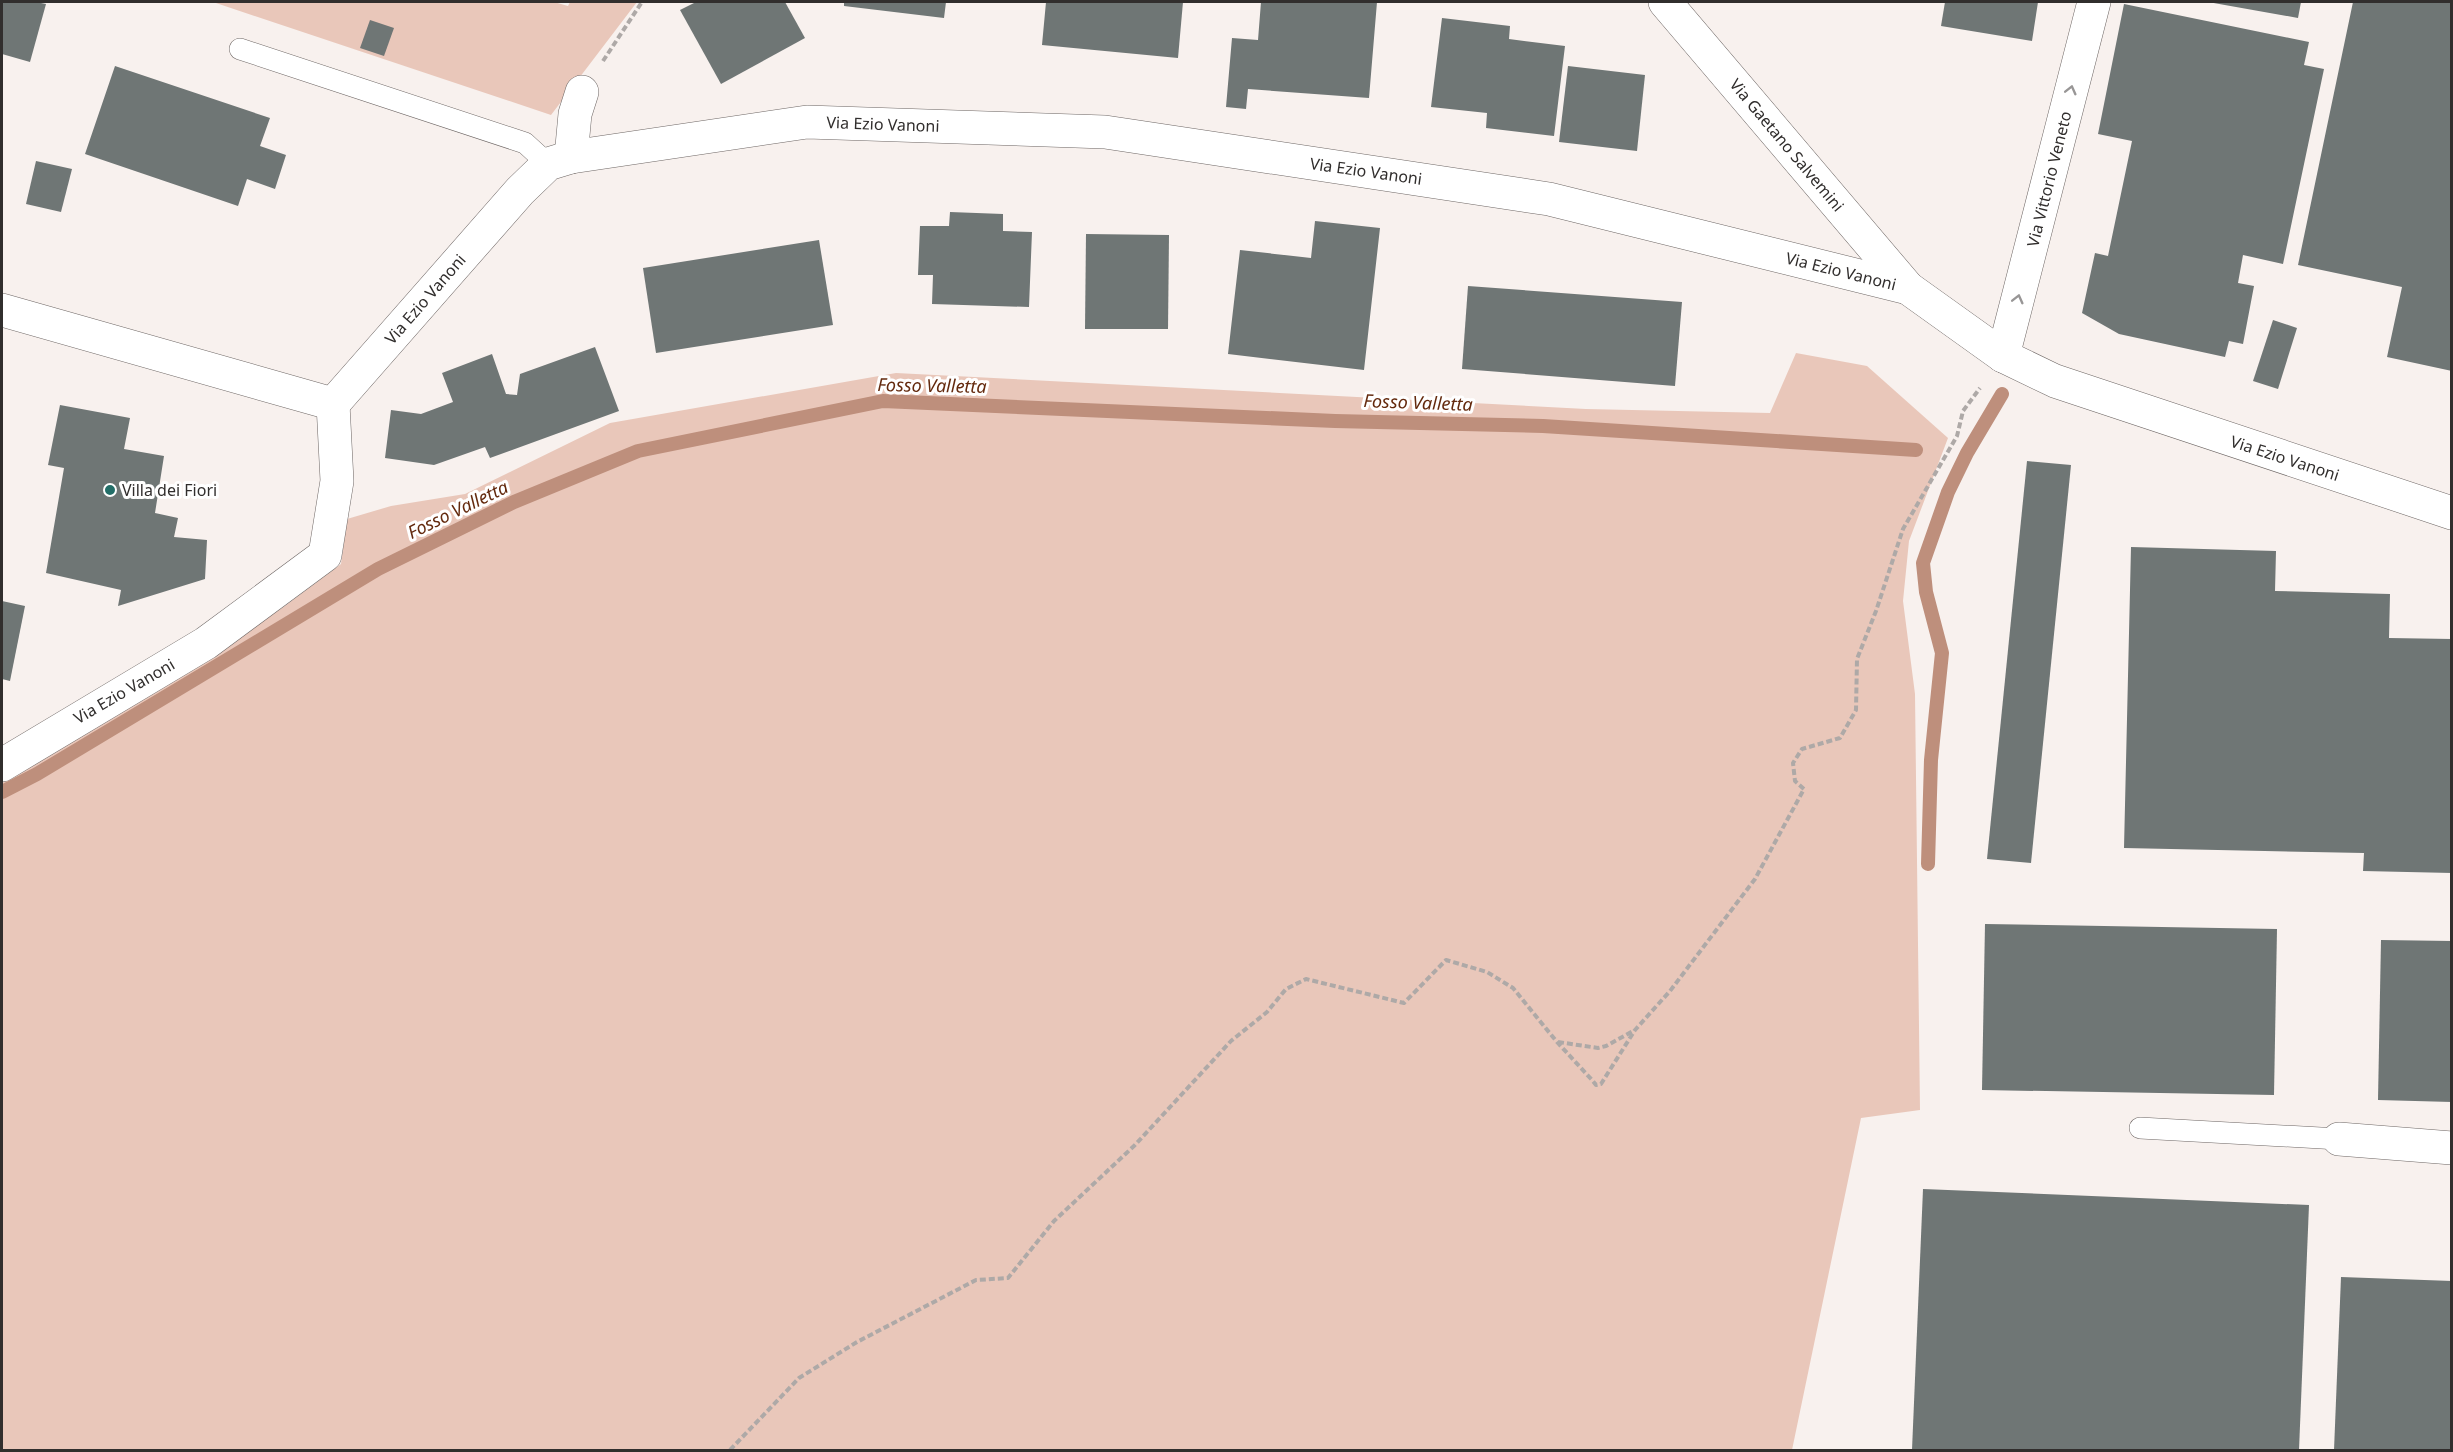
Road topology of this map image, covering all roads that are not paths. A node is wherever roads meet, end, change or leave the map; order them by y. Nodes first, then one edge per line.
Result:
1 (1665, 2) edge
2 (2094, 2) edge
3 (240, 49) dead end
4 (582, 93) road end
5 (559, 160) junction
6 (1908, 288) junction
7 (2, 310) edge
8 (2003, 356) junction
9 (333, 404) junction
10 (2451, 513) edge
11 (2, 765) edge
12 (2140, 1128) dead end
13 (2339, 1139) joint
14 (2451, 1148) edge

1 - 6 street, Via Gaetano Salvemini
8 -> 2 street, Via Vittorio Veneto
3 - 5 lane
4 - 5 street
5 - 6 street, Via Ezio Vanoni
5 - 9 street, Via Ezio Vanoni
6 - 8 street, Via Ezio Vanoni
7 - 9 street
8 - 10 street, Via Ezio Vanoni
9 - 11 street, Via Ezio Vanoni
12 - 13 lane
13 - 14 street

